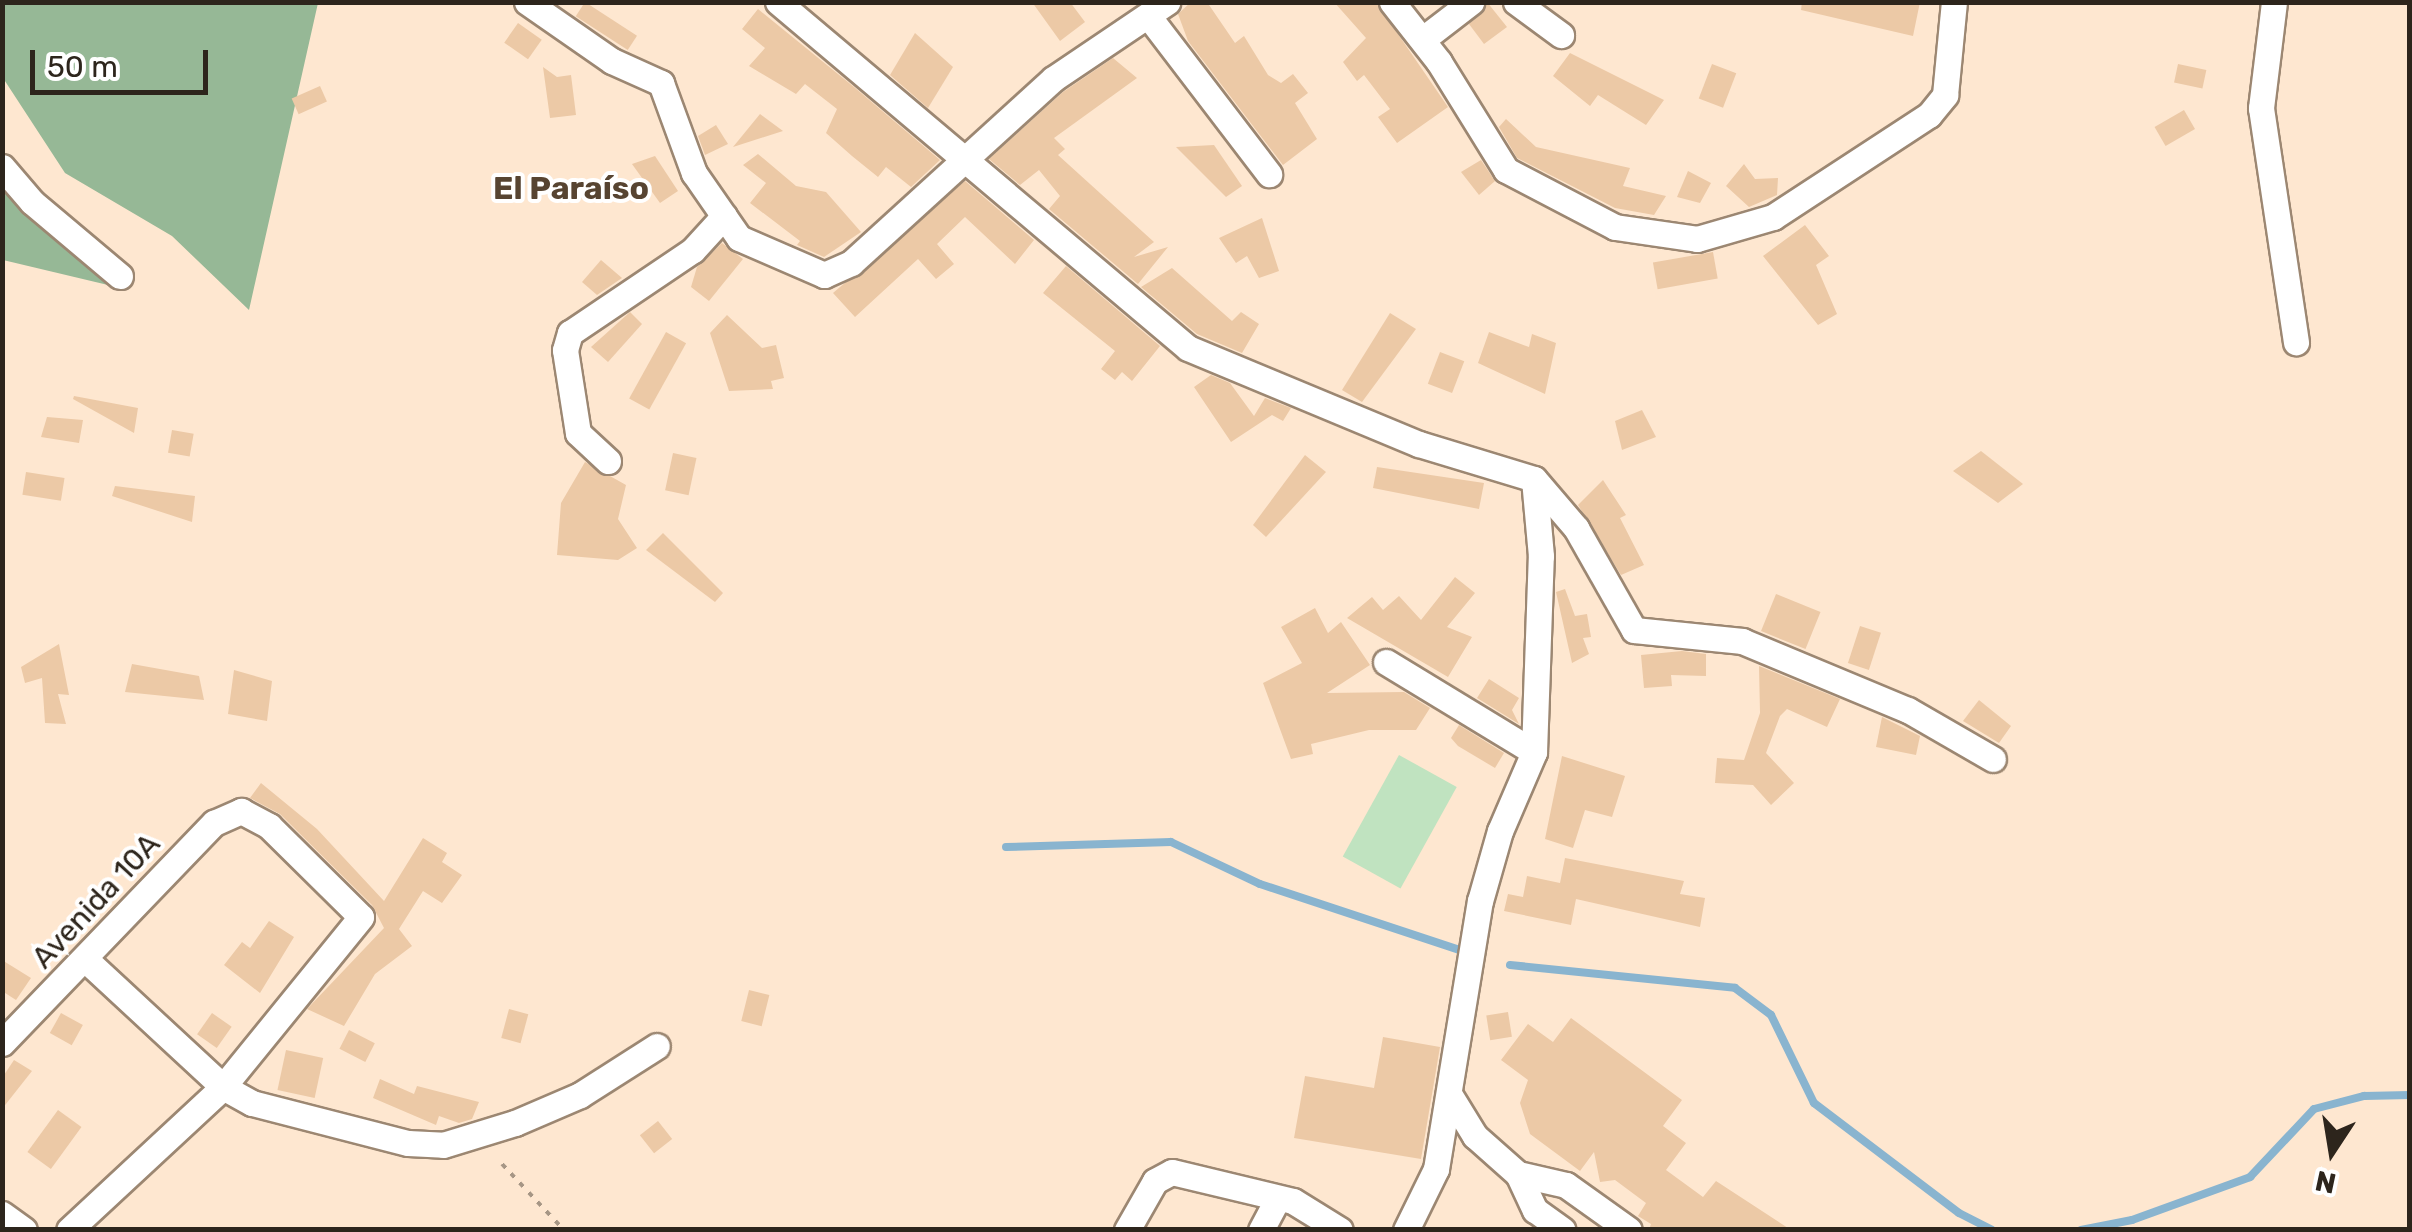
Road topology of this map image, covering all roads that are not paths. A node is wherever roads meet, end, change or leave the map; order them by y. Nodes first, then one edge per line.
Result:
1 (778, 2) edge
2 (1392, 2) edge
3 (1471, 2) edge
4 (1516, 2) edge
5 (1954, 2) edge
6 (2274, 2) edge
7 (543, 6) edge
8 (1158, 10) edge
9 (1561, 36) dead end
10 (1423, 39) junction
11 (962, 157) junction
12 (2, 167) edge
13 (1269, 174) dead end
14 (724, 216) junction
15 (120, 276) dead end
16 (2296, 342) dead end
17 (608, 461) dead end
18 (1534, 479) junction
19 (1386, 662) dead end
20 (1534, 752) junction
21 (1993, 759) dead end
22 (85, 959) junction
23 (2, 1043) edge
24 (657, 1046) dead end
25 (223, 1086) junction
26 (1451, 1097) junction
27 (1518, 1174) junction
28 (1278, 1198) junction
29 (2, 1214) edge
30 (24, 1230) edge
31 (69, 1230) edge
32 (1127, 1230) edge
33 (1261, 1230) edge
34 (1340, 1230) edge
35 (1406, 1230) edge
36 (1563, 1230) edge
37 (1629, 1230) edge

1 - 11 street
2 - 10 street
3 - 10 street
4 - 9 street
5 - 10 street
6 - 16 street
7 - 14 street
8 - 11 street
8 - 13 street
11 - 14 street
11 - 18 street
12 - 15 street
14 - 17 street
18 - 20 street
18 - 21 street
19 - 20 street
20 - 26 street
22 - 23 street, Avenida 10A
22 - 25 street
22 - 25 street, Avenida 10A
24 - 25 street
25 - 31 street
26 - 27 street
26 - 35 street
27 - 36 street
27 - 37 street
28 - 32 street
28 - 33 street
28 - 34 street
29 - 30 street

